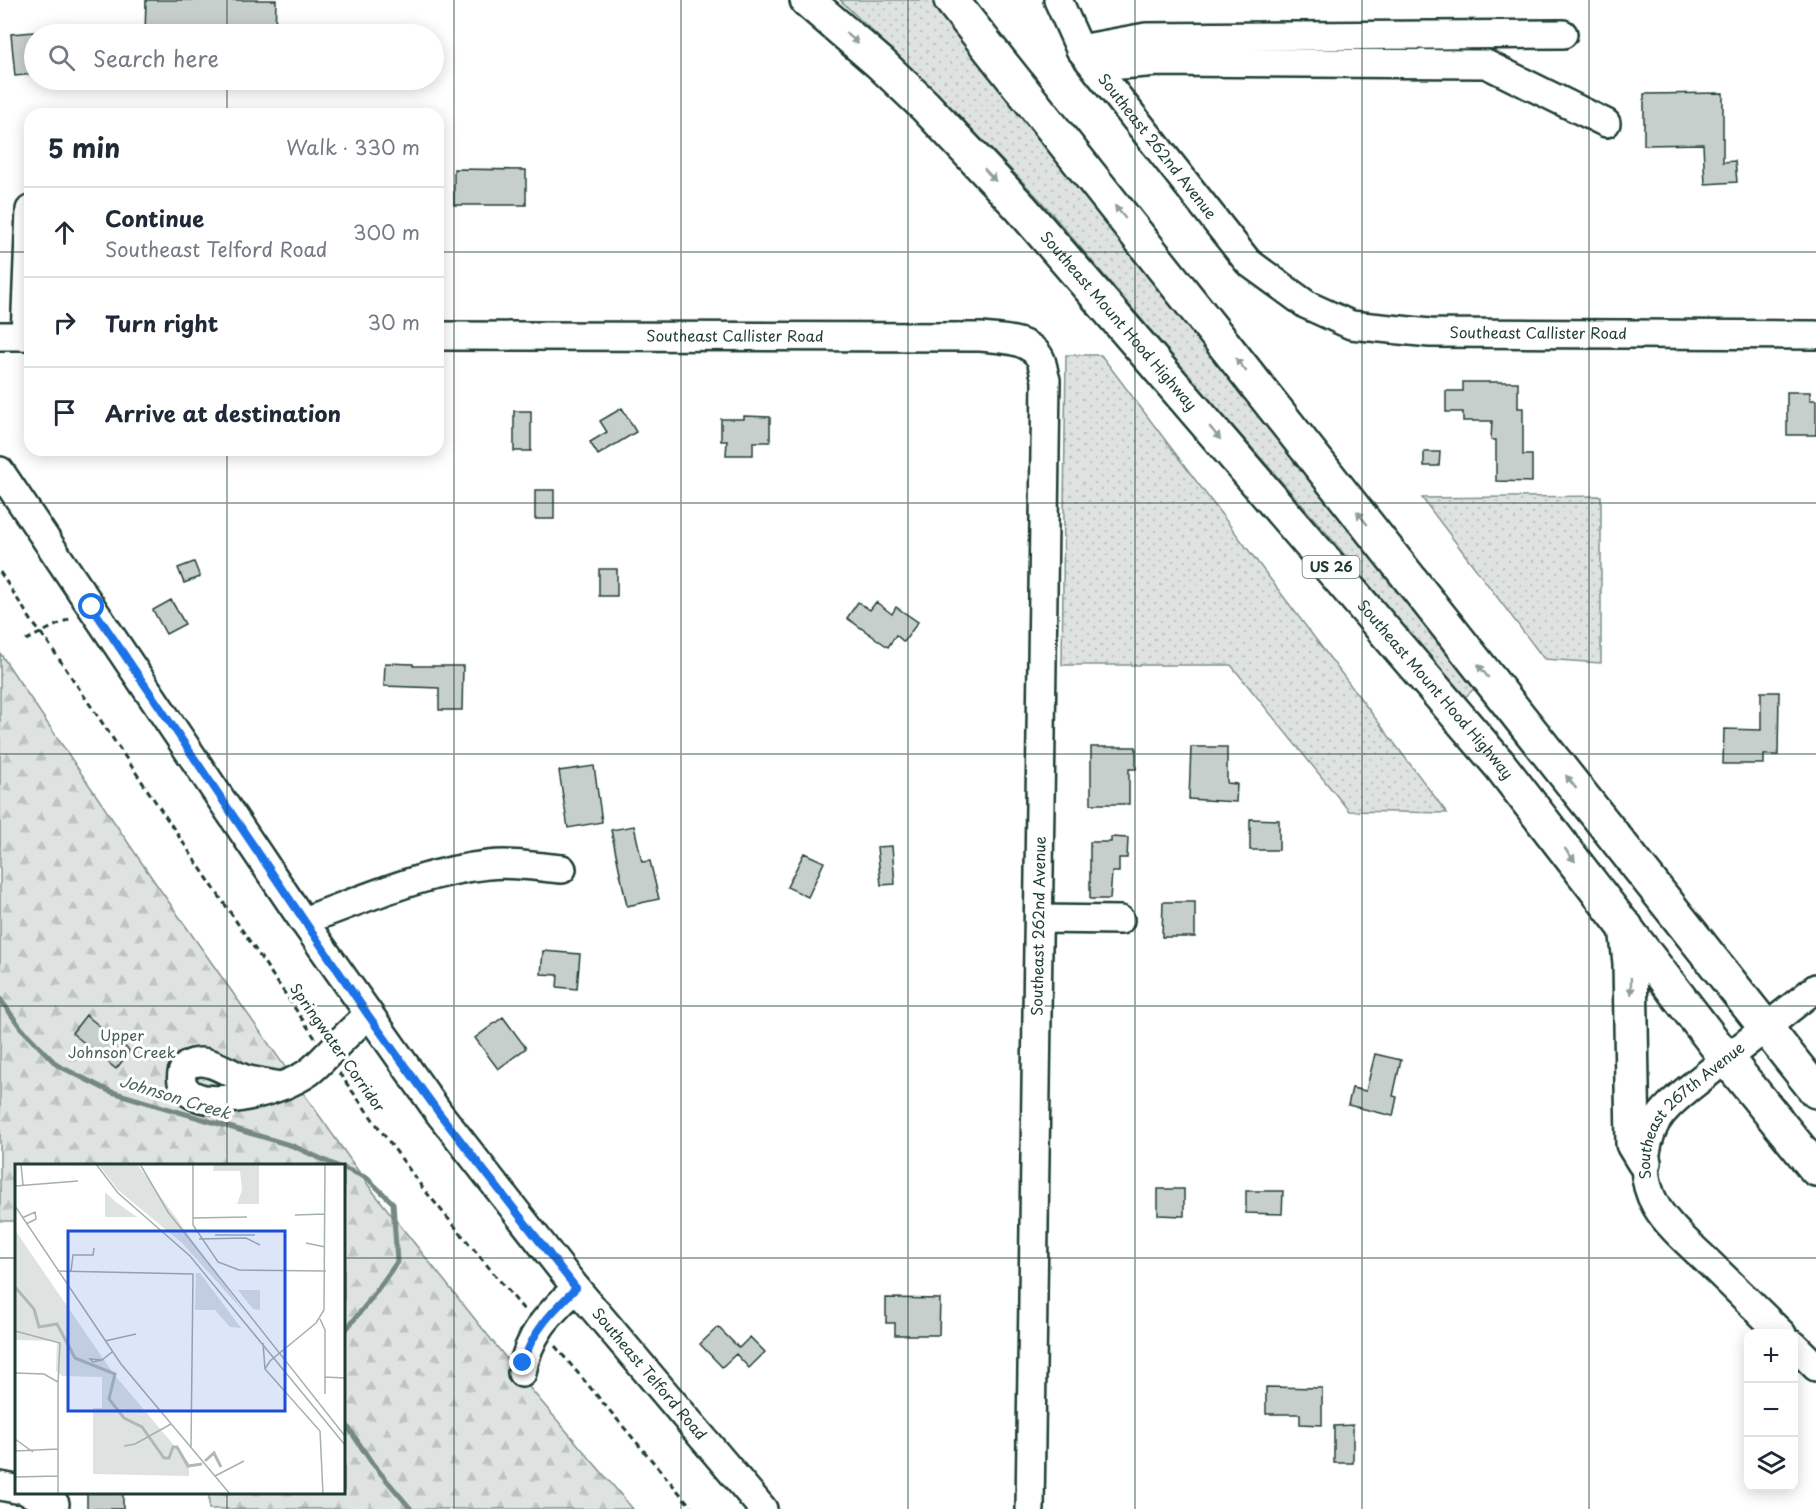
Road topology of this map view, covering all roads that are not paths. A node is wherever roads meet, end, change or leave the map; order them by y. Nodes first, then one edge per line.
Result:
1 (807, 0) edge
2 (951, 0) edge
3 (1058, 0) edge
4 (1563, 34) dead end
5 (1087, 58) junction
6 (1606, 123) dead end
7 (24, 273) edge
8 (1274, 281) joint
9 (1816, 335) edge
10 (18, 336) edge
11 (444, 336) edge
12 (1030, 348) joint
13 (0, 471) edge
14 (1499, 764) junction
15 (562, 869) dead end
16 (1039, 919) junction
17 (1120, 920) dead end
18 (303, 921) junction
19 (1626, 927) junction
20 (1816, 988) edge
21 (368, 1015) junction
22 (1765, 1028) junction
23 (1726, 1058) junction
24 (281, 1086) dead end
25 (1816, 1091) edge
26 (1816, 1137) edge
27 (1644, 1162) junction
28 (1816, 1169) edge
29 (576, 1288) junction
30 (1777, 1329) edge
31 (1798, 1349) edge
32 (1816, 1367) edge
33 (522, 1373) dead end
34 (0, 1486) edge
35 (15, 1489) edge
36 (32, 1494) edge
37 (55, 1504) dead end
38 (764, 1509) edge
39 (1030, 1509) edge

1 -> 14 highway, Southeast Mount Hood Highway / US 26
22 -> 2 highway
3 - 5 street, Southeast 262nd Avenue
4 - 5 street
5 - 6 street
5 - 8 street, Southeast 262nd Avenue
7 - 10 street
8 - 9 street, Southeast Callister Road
11 - 12 street, Southeast Callister Road
12 - 16 street, Southeast 262nd Avenue
13 - 18 street, Southeast Telford Road
14 -> 19 highway, Southeast Mount Hood Highway / US 26
14 - 22 highway
15 - 18 street
16 - 17 street
16 - 39 street, Southeast 262nd Avenue
18 - 21 street, Southeast Telford Road
19 - 23 highway, Southeast Mount Hood Highway / US 26
19 -> 27 highway
20 - 22 street, Southeast 267th Avenue
21 - 24 street
21 - 29 street, Southeast Telford Road
22 - 23 street, Southeast 267th Avenue
22 - 25 highway
23 - 26 highway
23 - 27 street, Southeast 267th Avenue
23 - 28 highway, Southeast Mount Hood Highway / US 26
27 - 30 street, Southeast 267th Avenue
29 - 33 street
29 - 38 street, Southeast Telford Road
31 - 32 street
34 - 35 street
36 - 37 street

